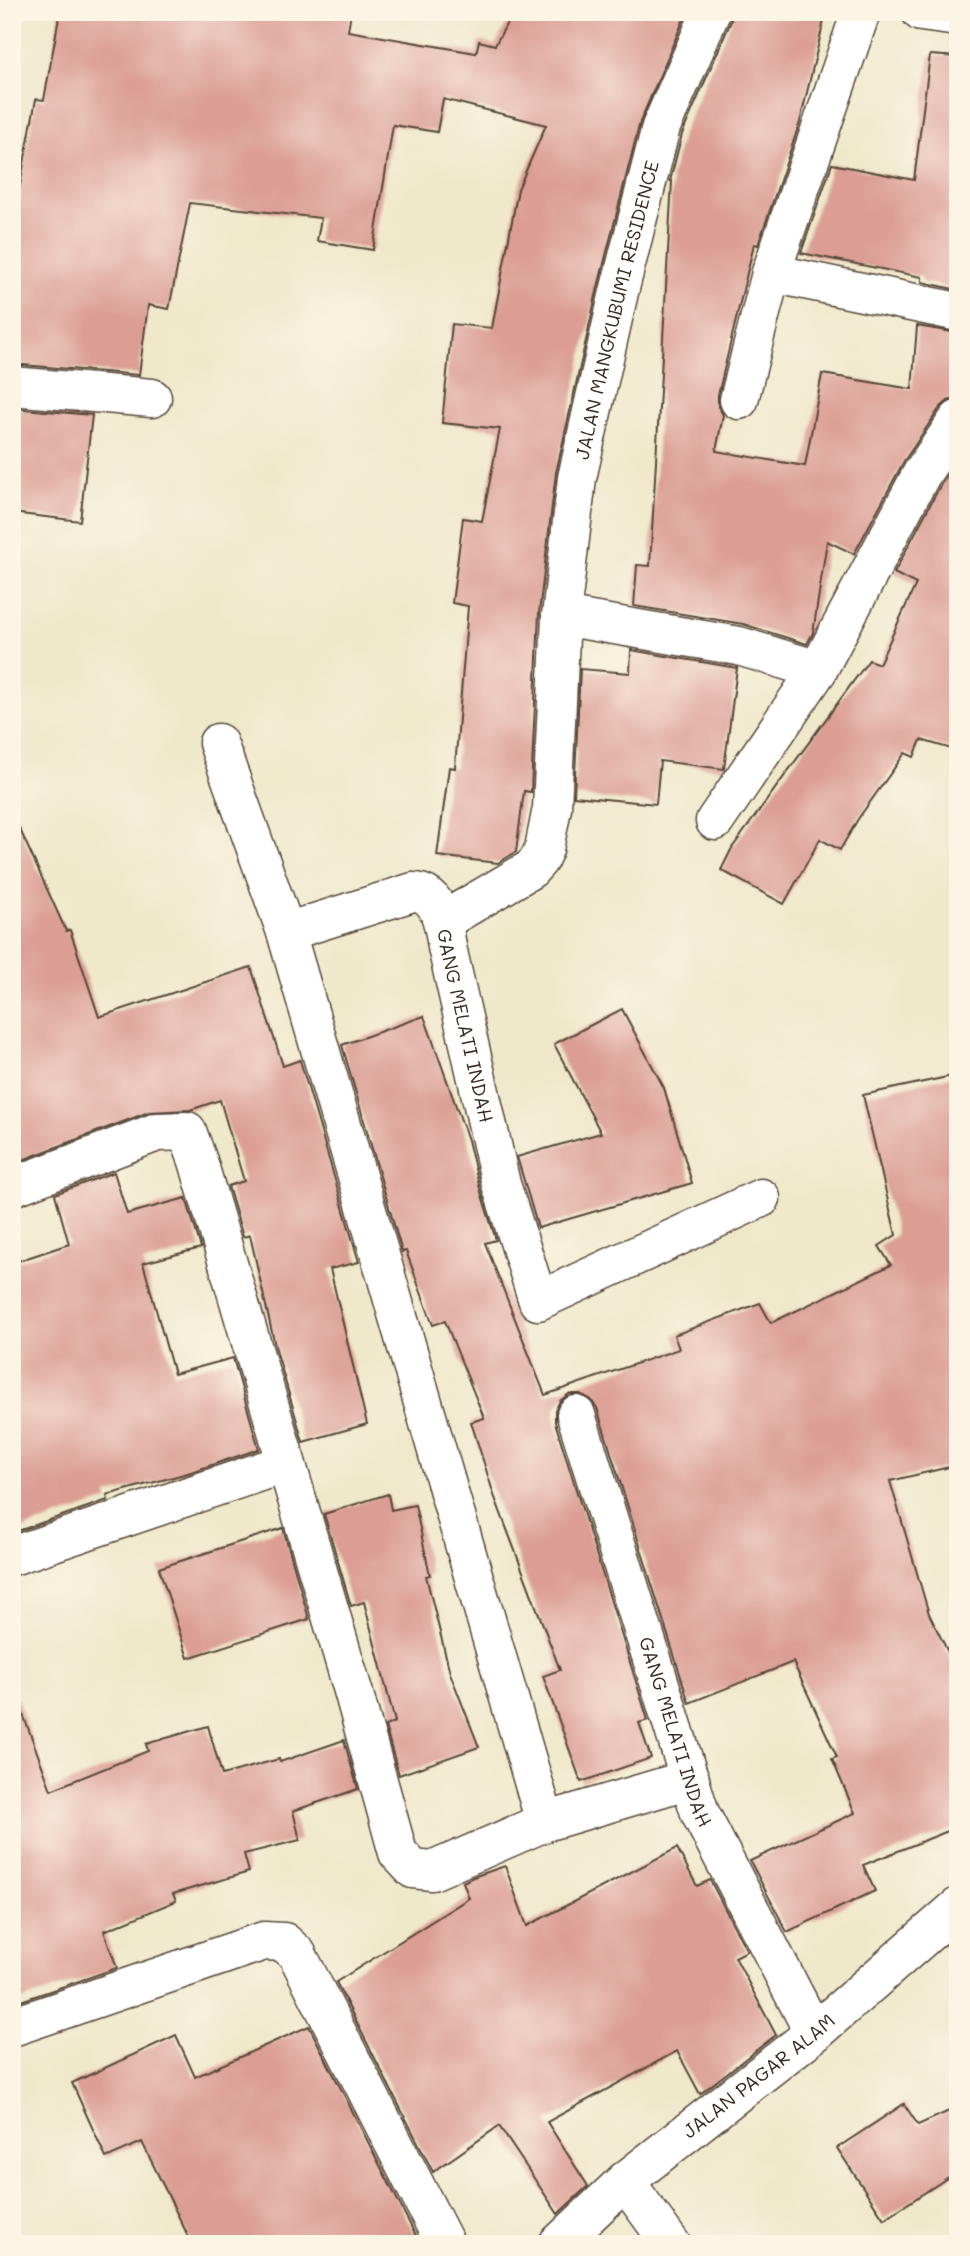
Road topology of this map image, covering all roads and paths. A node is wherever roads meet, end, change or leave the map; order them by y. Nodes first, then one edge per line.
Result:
1 (711, 12) edge
2 (861, 12) edge
3 (921, 12) edge
4 (958, 17) edge
5 (771, 273) junction
6 (958, 312) edge
7 (12, 386) edge
8 (152, 398) dead end
9 (738, 400) dead end
10 (958, 419) edge
11 (561, 616) junction
12 (818, 670) junction
13 (219, 743) dead end
14 (715, 821) dead end
15 (443, 921) junction
16 (286, 932) junction
17 (12, 1187) edge
18 (761, 1198) dead end
19 (576, 1415) dead end
20 (286, 1462) junction
21 (12, 1556) edge
22 (690, 1779) junction
23 (545, 1822) junction
24 (958, 1907) edge
25 (12, 2027) edge
26 (814, 2033) junction
27 (625, 2181) junction
28 (445, 2244) edge
29 (558, 2244) edge
30 (671, 2244) edge

1 - 11 street, JALAN MANGKUBUMI RESIDENCE
2 - 5 street
3 - 4 street
5 - 6 street
5 - 9 street
7 - 8 street
10 - 12 street
11 - 12 street
11 - 15 street, JALAN MANGKUBUMI RESIDENCE
12 - 14 street
13 - 16 street
15 - 16 street, GANG MELATI INDAH
15 - 18 street, GANG MELATI INDAH
16 - 23 street
17 - 20 street
19 - 22 street, GANG MELATI INDAH
20 - 21 street
20 - 23 street
22 - 23 street
22 - 26 street, GANG MELATI INDAH
24 - 26 street, JALAN PAGAR ALAM
25 - 28 street
26 - 27 street, JALAN PAGAR ALAM
27 - 29 street, JALAN PAGAR ALAM
27 - 30 street

